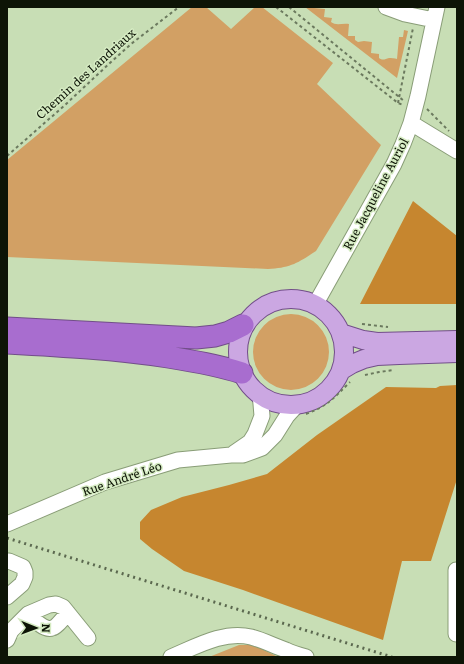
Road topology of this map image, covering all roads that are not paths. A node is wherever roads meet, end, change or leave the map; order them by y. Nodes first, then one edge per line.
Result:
1 (386, 7) edge
2 (435, 14) edge
3 (411, 123) junction
4 (457, 151) edge
5 (315, 305) junction
6 (243, 325) junction
7 (7, 328) edge
8 (342, 333) junction
9 (457, 340) edge
10 (7, 343) edge
11 (457, 353) edge
12 (242, 373) junction
13 (347, 375) junction
14 (260, 395) junction
15 (302, 409) junction
16 (231, 455) junction
17 (12, 522) edge
18 (7, 561) edge
19 (457, 570) edge
20 (8, 594) edge
21 (68, 613) junction
22 (28, 614) junction
23 (456, 634) edge
24 (88, 638) dead end
25 (7, 640) edge
26 (171, 657) edge
27 (306, 657) edge

1 - 2 street
2 - 3 street, Rue Jacqueline Auriol
3 - 4 street
3 - 5 street, Rue Jacqueline Auriol
5 - 6 main road
5 - 8 main road
6 - 7 highway
6 - 12 main road
8 - 9 main road
8 - 13 main road
10 - 12 highway
11 - 13 main road
12 - 14 main road
13 - 15 main road
14 - 15 main road
14 - 16 street, Rue André Léo
15 - 16 street, Rue André Léo
16 - 17 street, Rue André Léo
18 - 20 street
19 - 23 street
21 - 22 street
21 - 22 street
21 - 24 street
22 - 25 street
26 - 27 street

